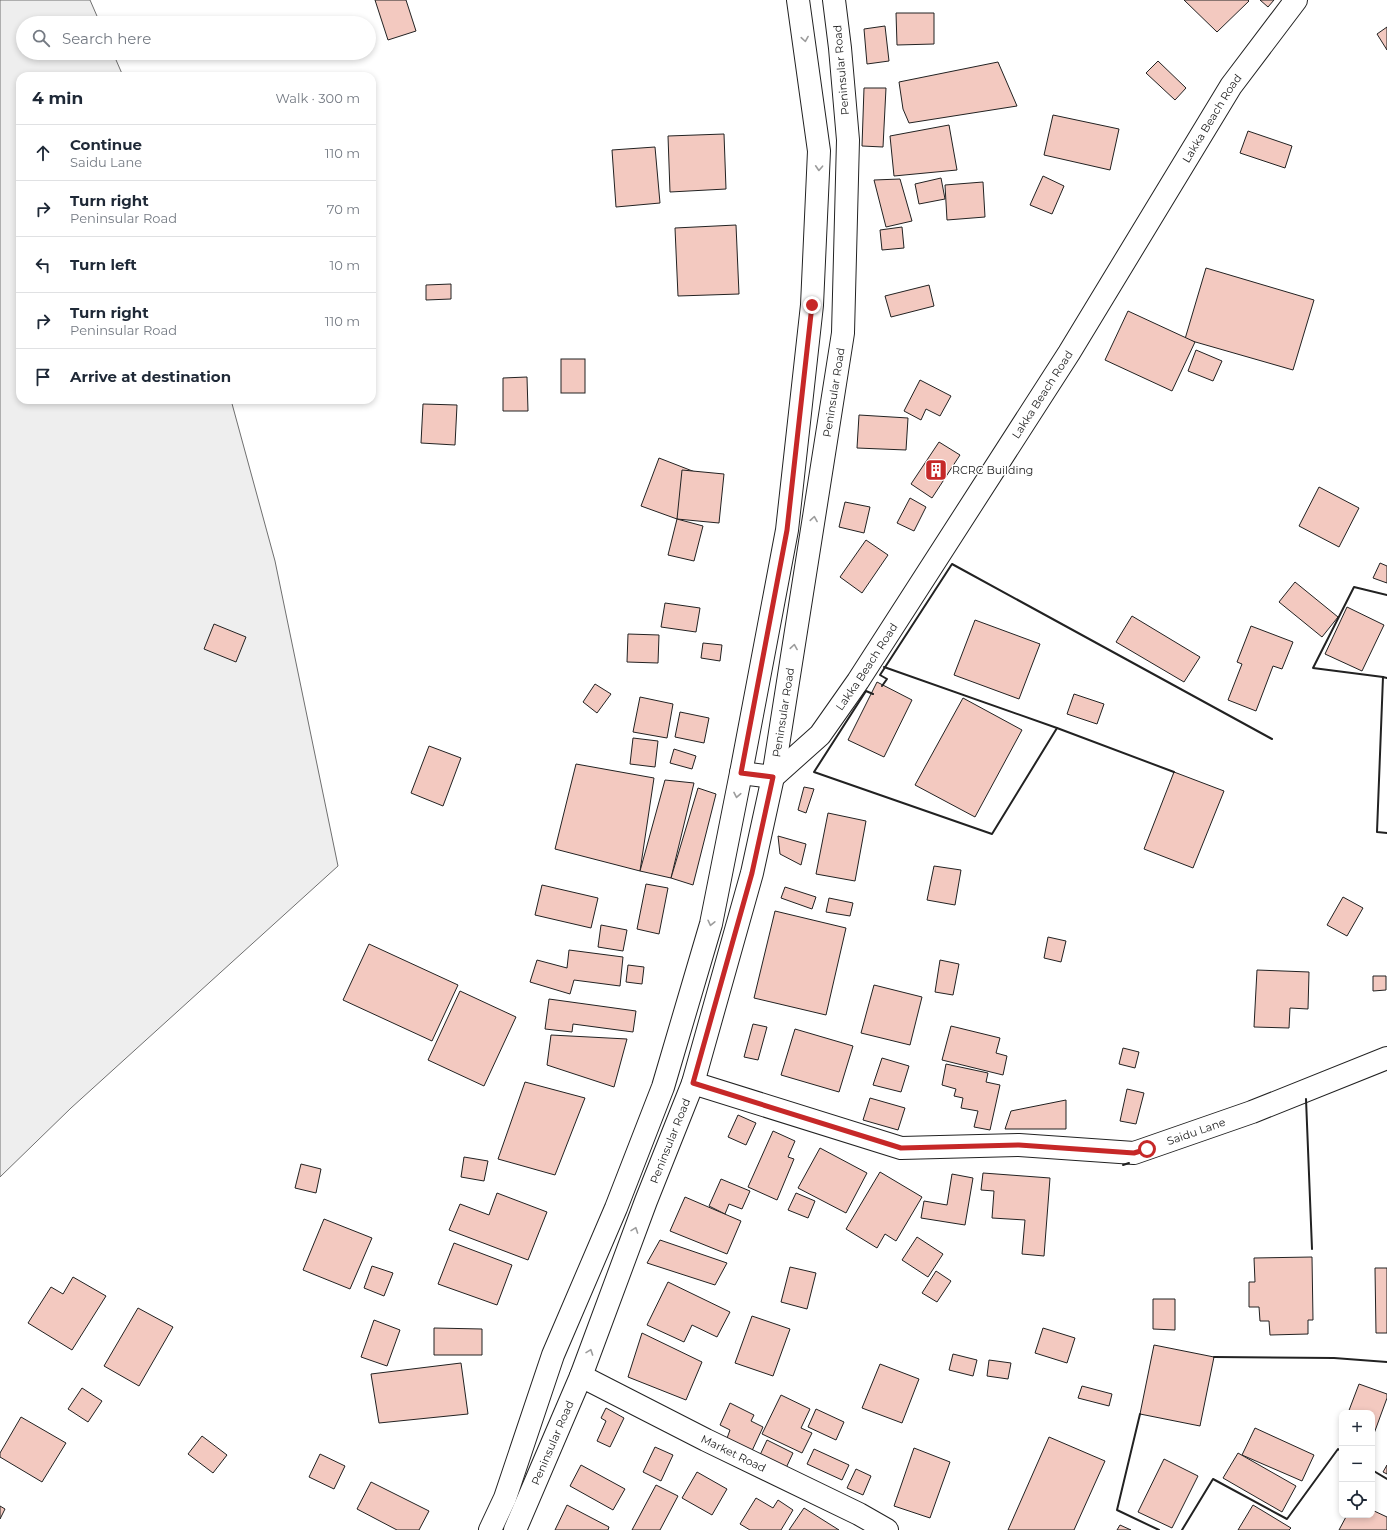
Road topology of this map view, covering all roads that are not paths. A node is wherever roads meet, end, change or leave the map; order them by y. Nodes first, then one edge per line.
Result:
1 (798, 0) edge
2 (834, 0) edge
3 (1296, 0) edge
4 (741, 773) junction
5 (773, 777) junction
6 (1387, 1058) edge
7 (693, 1083) junction
8 (581, 1376) junction
9 (490, 1530) edge
10 (515, 1530) edge
11 (887, 1530) edge

1 -> 4 main road
5 -> 2 main road, Peninsular Road
3 - 5 main road, Lakka Beach Road
4 - 5 main road
4 -> 9 main road
5 - 7 main road, Peninsular Road
6 - 7 main road, Saidu Lane
8 -> 7 main road, Peninsular Road
8 - 10 main road, Peninsular Road
8 - 11 main road, Market Road

